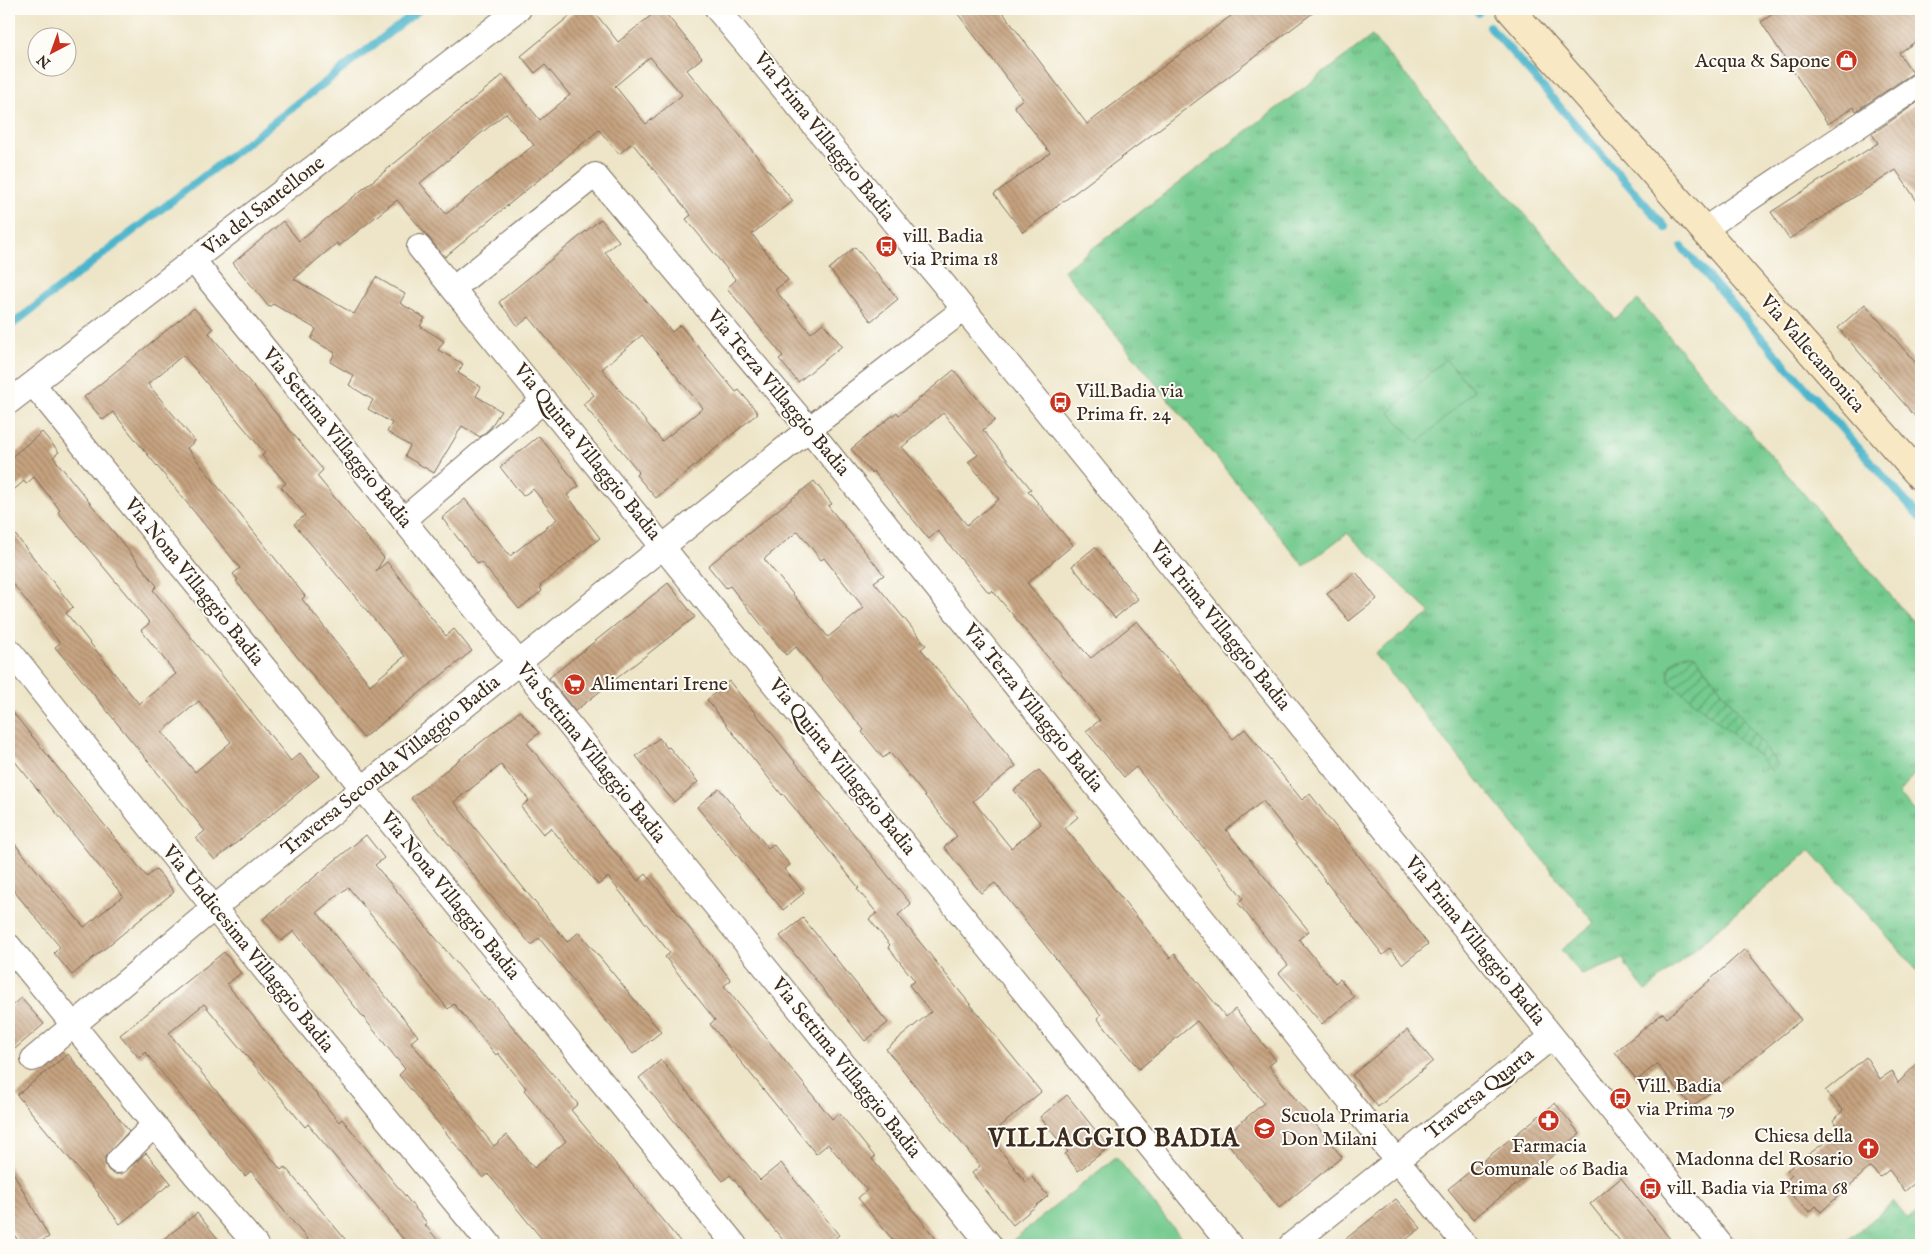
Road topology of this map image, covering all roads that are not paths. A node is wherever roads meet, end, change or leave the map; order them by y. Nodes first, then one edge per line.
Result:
1 (519, 9) edge
2 (717, 9) edge
3 (1510, 9) edge
4 (1921, 84) edge
5 (1703, 230) junction
6 (419, 247) dead end
7 (193, 260) junction
8 (454, 288) junction
9 (964, 309) junction
10 (33, 384) junction
11 (544, 400) junction
12 (9, 402) edge
13 (809, 429) junction
14 (1921, 478) edge
15 (402, 520) junction
16 (664, 547) junction
17 (9, 650) edge
18 (519, 664) junction
19 (363, 789) junction
20 (214, 908) junction
21 (9, 946) edge
22 (73, 1027) junction
23 (1552, 1037) junction
24 (33, 1059) dead end
25 (154, 1125) junction
26 (118, 1161) dead end
27 (1397, 1161) junction
28 (256, 1245) edge
29 (490, 1245) edge
30 (734, 1245) edge
31 (990, 1245) edge
32 (1230, 1245) edge
33 (1291, 1245) edge
34 (1465, 1245) edge
35 (1721, 1245) edge

1 - 7 street, Via del Santellone
2 - 9 street, Via Prima Villaggio Badia
3 - 5 main road, Via Vallecamonica
4 - 5 street
5 - 14 main road, Via Vallecamonica
6 - 8 street, Via Quinta Villaggio Badia
7 - 10 street, Via del Santellone
7 - 15 street, Via Settima Villaggio Badia
8 - 11 street, Via Quinta Villaggio Badia
8 - 13 street, Via Terza Villaggio Badia
9 - 13 street, Traversa Seconda Villaggio Badia
9 - 23 street, Via Prima Villaggio Badia
10 - 12 street, Via del Santellone
10 - 19 street, Via Nona Villaggio Badia
11 - 15 street
11 - 16 street, Via Quinta Villaggio Badia
13 - 16 street, Traversa Seconda Villaggio Badia
13 - 27 street, Via Terza Villaggio Badia
15 - 18 street, Via Settima Villaggio Badia
16 - 18 street, Traversa Seconda Villaggio Badia
16 - 32 street, Via Quinta Villaggio Badia
17 - 20 street, Via Undicesima Villaggio Badia
18 - 19 street, Traversa Seconda Villaggio Badia
18 - 31 street, Via Settima Villaggio Badia
19 - 20 street, Traversa Seconda Villaggio Badia
19 - 30 street, Via Nona Villaggio Badia
20 - 22 street, Traversa Seconda Villaggio Badia
20 - 29 street, Via Undicesima Villaggio Badia
21 - 22 street
22 - 24 street, Traversa Seconda Villaggio Badia
22 - 25 street
23 - 27 street, Traversa Quarta
23 - 35 street, Via Prima Villaggio Badia
25 - 26 street
25 - 28 street
27 - 33 street, Traversa Quarta
27 - 34 street, Via Terza Villaggio Badia

